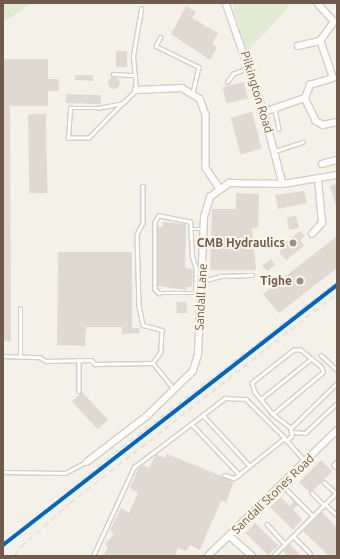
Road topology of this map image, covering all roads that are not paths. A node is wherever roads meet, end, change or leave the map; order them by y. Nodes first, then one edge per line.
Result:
1 (226, 3) edge
2 (317, 3) edge
3 (142, 9) dead end
4 (161, 37) dead end
5 (320, 41) junction
6 (298, 46) dead end
7 (250, 67) junction
8 (113, 74) dead end
9 (135, 75) junction
10 (227, 82) dead end
11 (136, 90) junction
12 (193, 92) junction
13 (305, 98) junction
14 (123, 103) junction
15 (274, 108) junction
16 (264, 112) junction
17 (337, 122) edge
18 (279, 130) dead end
19 (303, 142) dead end
20 (274, 151) junction
21 (337, 160) edge
22 (322, 164) dead end
23 (337, 174) edge
24 (318, 179) junction
25 (283, 184) junction
26 (143, 186) dead end
27 (219, 188) junction
28 (192, 228) junction
29 (204, 229) junction
30 (312, 234) dead end
31 (252, 275) dead end
32 (201, 281) junction
33 (198, 293) junction
34 (20, 309) dead end
35 (321, 355) dead end
36 (3, 356) edge
37 (20, 357) junction
38 (312, 358) junction
39 (79, 360) junction
40 (153, 363) junction
41 (337, 370) edge
42 (337, 383) edge
43 (175, 390) junction
44 (79, 391) dead end
45 (261, 399) junction
46 (337, 403) edge
47 (273, 414) junction
48 (203, 415) junction
49 (191, 424) junction
50 (291, 428) junction
51 (337, 430) edge
52 (292, 432) junction
53 (286, 439) junction
54 (87, 462) joint
55 (305, 462) junction
56 (337, 462) edge
57 (250, 466) junction
58 (337, 468) edge
59 (3, 472) edge
60 (224, 475) dead end
61 (239, 475) junction
62 (324, 482) dead end
63 (282, 485) junction
64 (337, 492) edge
65 (312, 493) dead end
66 (325, 504) junction
67 (337, 515) edge
68 (313, 516) junction
69 (267, 524) dead end
70 (230, 536) junction
71 (293, 536) junction
72 (285, 544) junction
73 (310, 553) dead end
74 (274, 555) edge
75 (93, 556) edge
76 (208, 556) edge
77 (252, 556) edge

1 - 7 street, Pilkington Road
2 - 5 street
3 - 9 lane
4 - 12 lane
5 - 6 street
5 - 13 street
7 - 10 lane
7 - 16 street, Pilkington Road
8 - 9 lane
9 - 11 lane
11 - 12 street
11 - 14 lane
12 - 27 street
13 - 15 street
13 - 17 street
14 - 14 lane
15 - 16 street
15 - 18 lane
16 - 20 street, Pilkington Road
19 - 20 lane
20 - 25 street, Pilkington Road
21 - 22 street
23 - 24 street
24 - 25 street
24 - 30 street
25 - 27 street
26 - 40 lane
27 - 29 street, Sandall Lane
28 - 29 lane
28 - 33 lane
28 - 33 lane
29 - 32 street, Sandall Lane
31 - 32 lane
32 - 33 street, Sandall Lane
33 - 43 street, Sandall Lane
34 - 37 lane
35 - 41 lane
36 - 37 lane
37 - 39 lane
38 - 45 lane
38 - 45 lane
38 - 47 lane
39 - 40 lane
39 - 44 lane
40 - 43 lane
42 - 50 lane
43 - 54 street, Sandall Lane
45 - 47 lane
46 - 52 lane
47 - 50 lane
48 - 49 lane
48 - 53 lane
48 - 57 lane
49 - 61 lane
49 - 75 lane
50 - 52 lane
51 - 55 street, Sandall Stones Road
52 - 53 lane
53 - 55 lane
53 - 57 lane
54 - 59 lane
55 - 63 street, Sandall Stones Road
56 - 58 lane
57 - 61 lane
60 - 61 lane
62 - 64 lane
63 - 68 lane
63 - 70 street, Sandall Stones Road
64 - 66 lane
65 - 66 lane
66 - 67 lane
66 - 68 lane
68 - 71 lane
69 - 72 lane
70 - 76 street, Sandall Stones Road
70 - 77 street
71 - 72 lane
71 - 73 lane
72 - 74 lane

